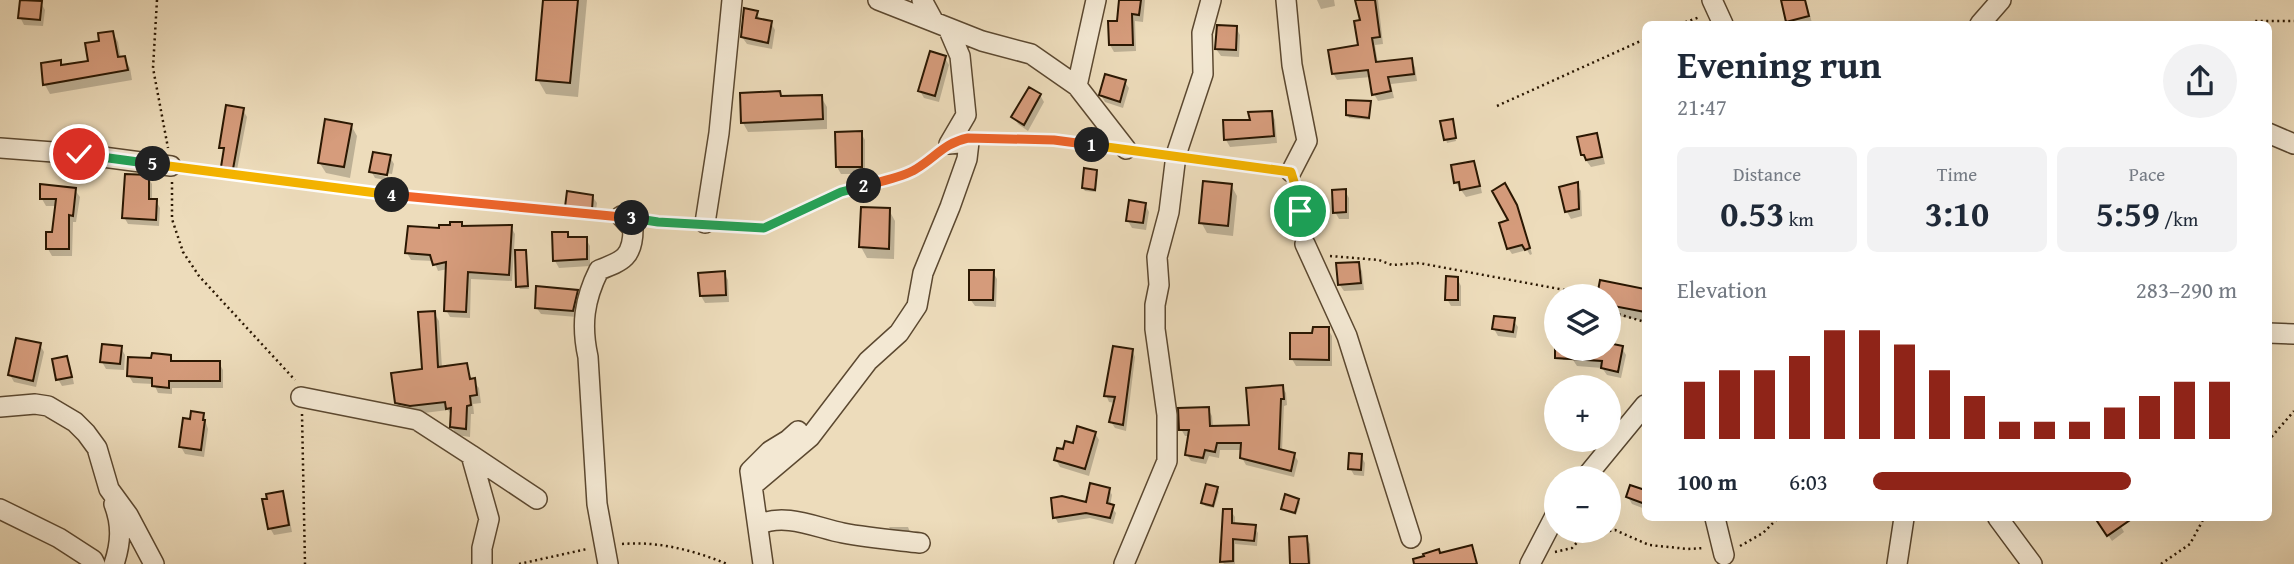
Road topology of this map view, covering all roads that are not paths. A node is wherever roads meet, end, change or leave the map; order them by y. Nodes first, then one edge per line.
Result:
1 (732, 0) edge
2 (878, 0) edge
3 (922, 0) edge
4 (1096, 0) edge
5 (1211, 0) edge
6 (1286, 0) edge
7 (2001, 0) edge
8 (1713, 1) edge
9 (1722, 21) edge
10 (1983, 21) edge
11 (941, 25) junction
12 (1077, 86) junction
13 (2272, 135) edge
14 (2294, 144) edge
15 (0, 148) edge
16 (1126, 149) road end
17 (171, 166) road end
18 (1291, 172) road end
19 (621, 216) road end
20 (705, 223) road end
21 (1305, 244) road end
22 (2272, 334) edge
23 (2294, 334) edge
24 (302, 397) road end
25 (0, 407) edge
26 (1642, 416) edge
27 (471, 455) junction
28 (1597, 466) edge
29 (109, 489) junction
30 (537, 499) dead end
31 (0, 509) edge
32 (1716, 521) edge
33 (1904, 521) edge
34 (2000, 521) edge
35 (758, 525) junction
36 (1544, 537) edge
37 (1412, 538) dead end
38 (920, 543) dead end
39 (1723, 553) road end
40 (1533, 558) edge
41 (98, 563) edge
42 (114, 564) edge
43 (154, 564) edge
44 (482, 564) edge
45 (608, 564) edge
46 (763, 564) edge
47 (1124, 564) edge
48 (1897, 564) edge
49 (2032, 564) edge

1 - 20 street
2 - 11 street
3 - 11 street
4 - 12 street
5 - 47 street
6 - 18 street
7 - 10 street
8 - 9 street
11 - 12 street
11 - 35 street
12 - 16 street
13 - 14 street
15 - 17 street
19 - 45 street
21 - 37 street
22 - 23 street
24 - 27 street
25 - 29 street
26 - 28 street
27 - 30 street
27 - 44 street
29 - 42 street
29 - 43 street
31 - 41 street
32 - 39 street
33 - 48 street
34 - 49 street
35 - 38 street
35 - 46 street
36 - 40 street

